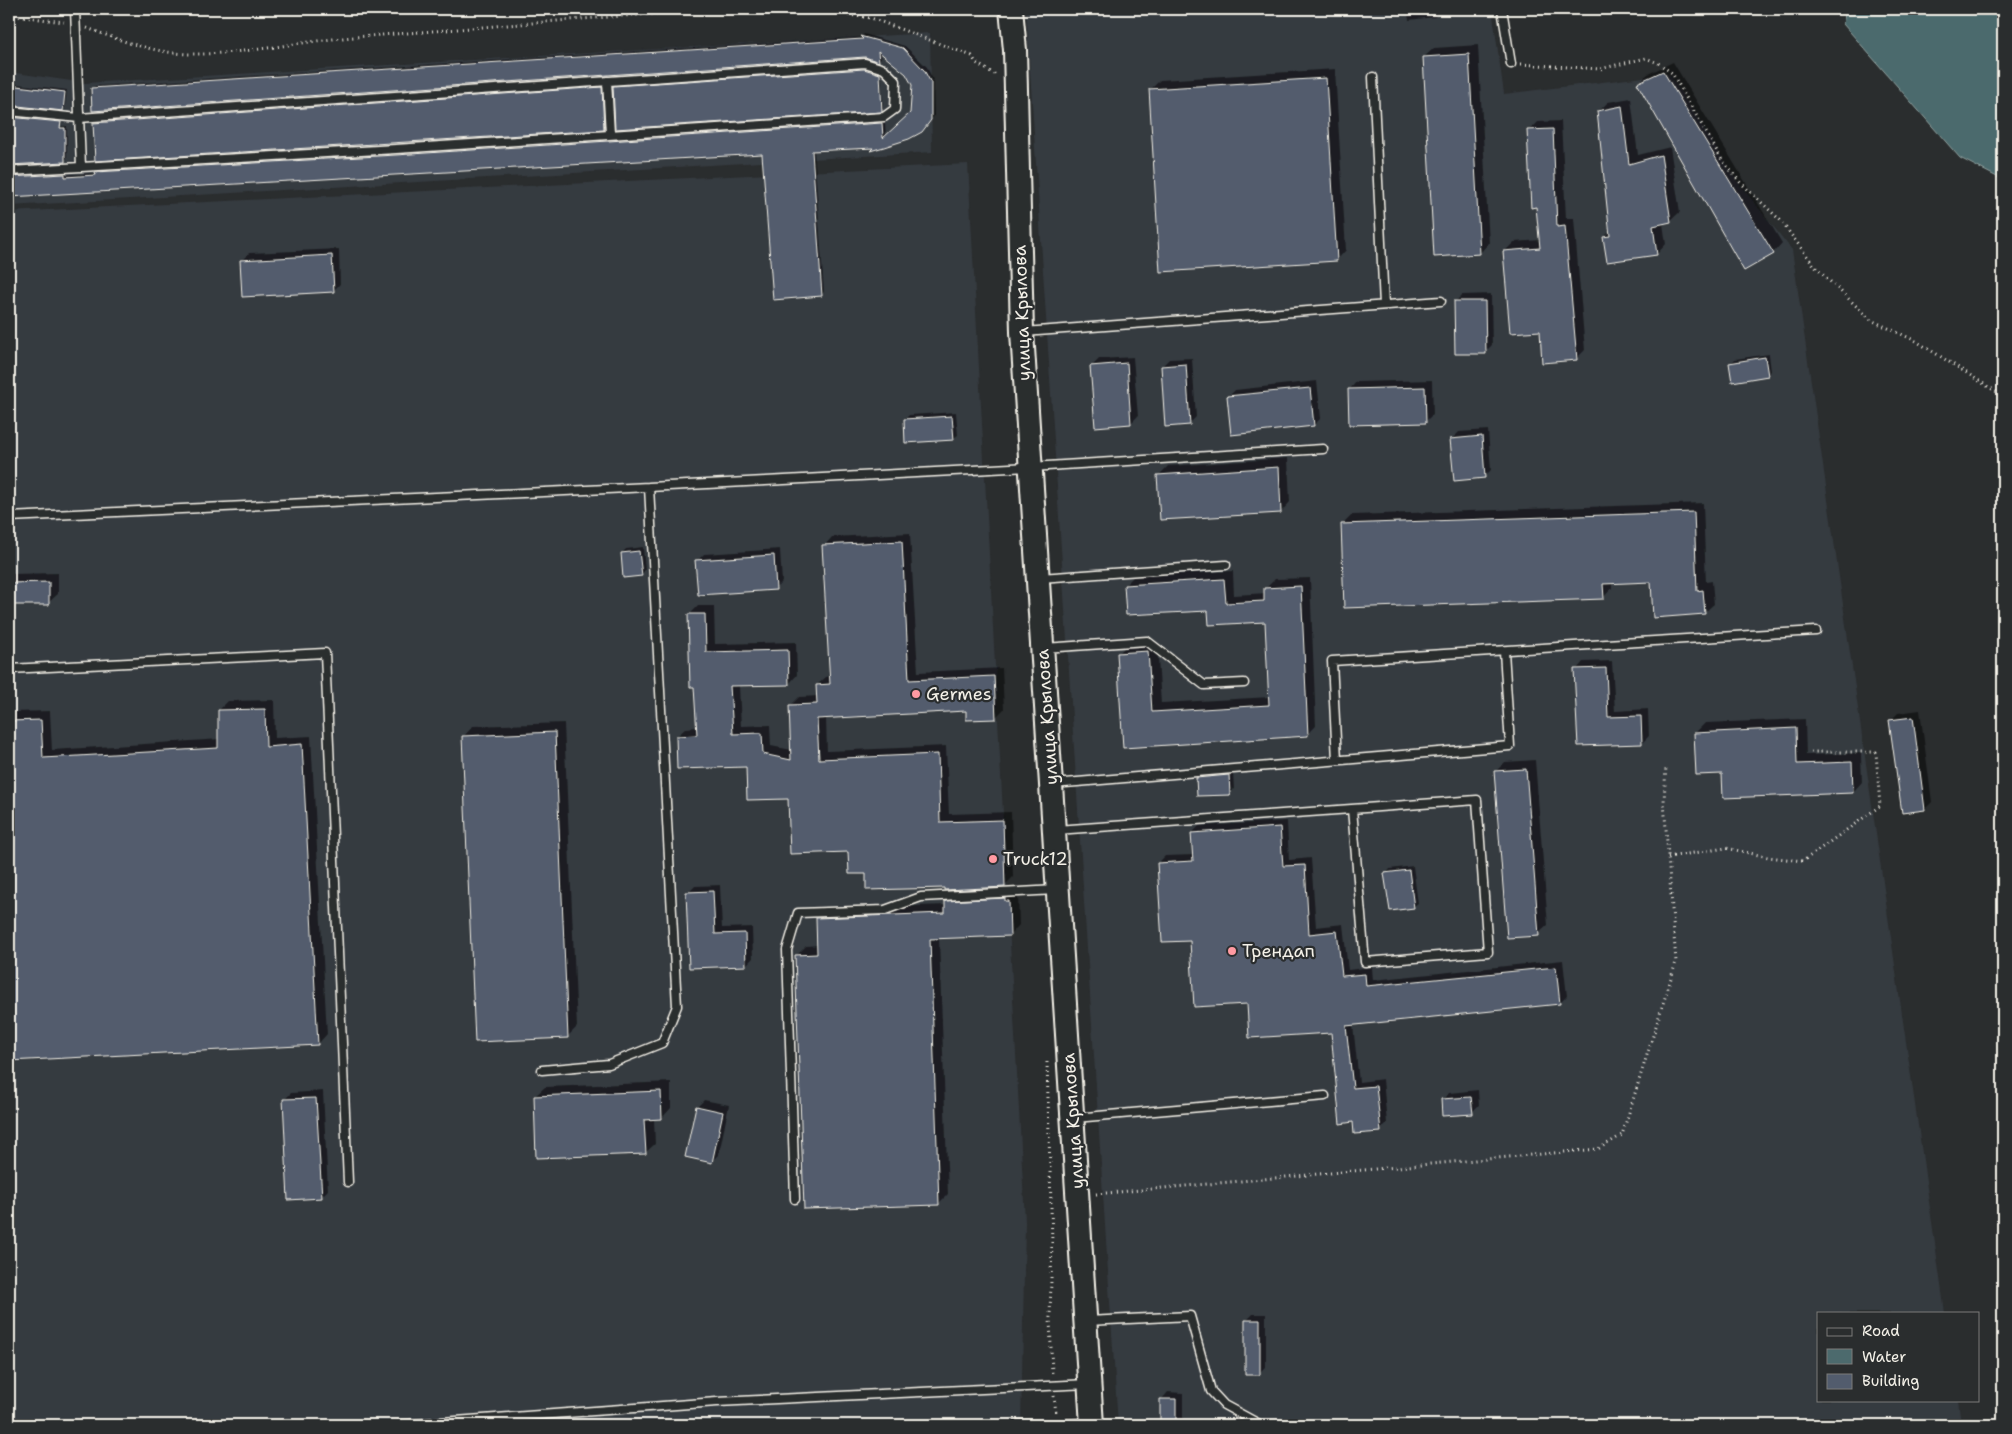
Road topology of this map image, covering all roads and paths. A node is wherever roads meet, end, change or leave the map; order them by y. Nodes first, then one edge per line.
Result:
1 (75, 9) edge
2 (738, 9) edge
3 (824, 9) edge
4 (1011, 9) edge
5 (1502, 9) edge
6 (9, 15) edge
7 (76, 24) junction
8 (1511, 64) joint
9 (1373, 77) dead end
10 (607, 81) junction
11 (1016, 88) junction
12 (9, 111) edge
13 (79, 118) junction
14 (610, 134) junction
15 (81, 167) junction
16 (9, 171) edge
17 (1441, 301) dead end
18 (1384, 305) junction
19 (1022, 332) junction
20 (2003, 396) edge
21 (1323, 449) dead end
22 (1031, 467) junction
23 (649, 487) junction
24 (9, 517) edge
25 (1226, 565) dead end
26 (1038, 578) junction
27 (1816, 631) dead end
28 (1042, 648) junction
29 (1504, 650) junction
30 (9, 669) edge
31 (1244, 683) dead end
32 (1811, 752) dead end
33 (1337, 760) junction
34 (1666, 766) dead end
35 (1051, 784) junction
36 (1352, 809) junction
37 (1054, 830) junction
38 (1668, 857) junction
39 (1058, 890) junction
40 (1047, 1058) dead end
41 (542, 1070) dead end
42 (1325, 1096) dead end
43 (1072, 1118) junction
44 (348, 1182) dead end
45 (1078, 1195) junction
46 (795, 1199) dead end
47 (1086, 1321) junction
48 (1090, 1384) junction
49 (1052, 1385) junction
50 (1057, 1424) junction
51 (1092, 1424) edge
52 (401, 1425) edge
53 (1017, 1425) edge
54 (1262, 1425) edge

1 - 7 lane
2 - 7 path
3 - 11 path
4 - 11 street, улица Крылова
5 - 8 lane
6 - 7 path
7 - 13 lane
8 - 20 path
9 - 18 lane
10 - 13 lane
10 - 14 lane
10 - 14 lane
11 - 19 street, улица Крылова
12 - 13 lane
13 - 15 lane
14 - 15 lane
15 - 16 lane
17 - 18 lane
18 - 19 lane
19 - 22 street, улица Крылова
21 - 22 lane
22 - 23 lane
22 - 26 street, улица Крылова
23 - 24 lane
23 - 41 lane
25 - 26 lane
26 - 28 street, улица Крылова
27 - 29 lane
28 - 31 lane
28 - 35 street, улица Крылова
29 - 33 lane
29 - 33 lane
30 - 44 lane
32 - 38 path
33 - 35 lane
34 - 38 path
35 - 37 street, улица Крылова
36 - 36 lane
36 - 37 lane
37 - 39 street, улица Крылова
38 - 45 path
39 - 43 street, улица Крылова
39 - 46 lane
40 - 49 path
42 - 43 lane
43 - 45 street, улица Крылова
45 - 47 street, улица Крылова
47 - 48 street, улица Крылова
47 - 54 lane
48 - 49 lane
48 - 51 street, улица Крылова
49 - 50 path
49 - 52 lane
50 - 51 lane
50 - 53 lane

